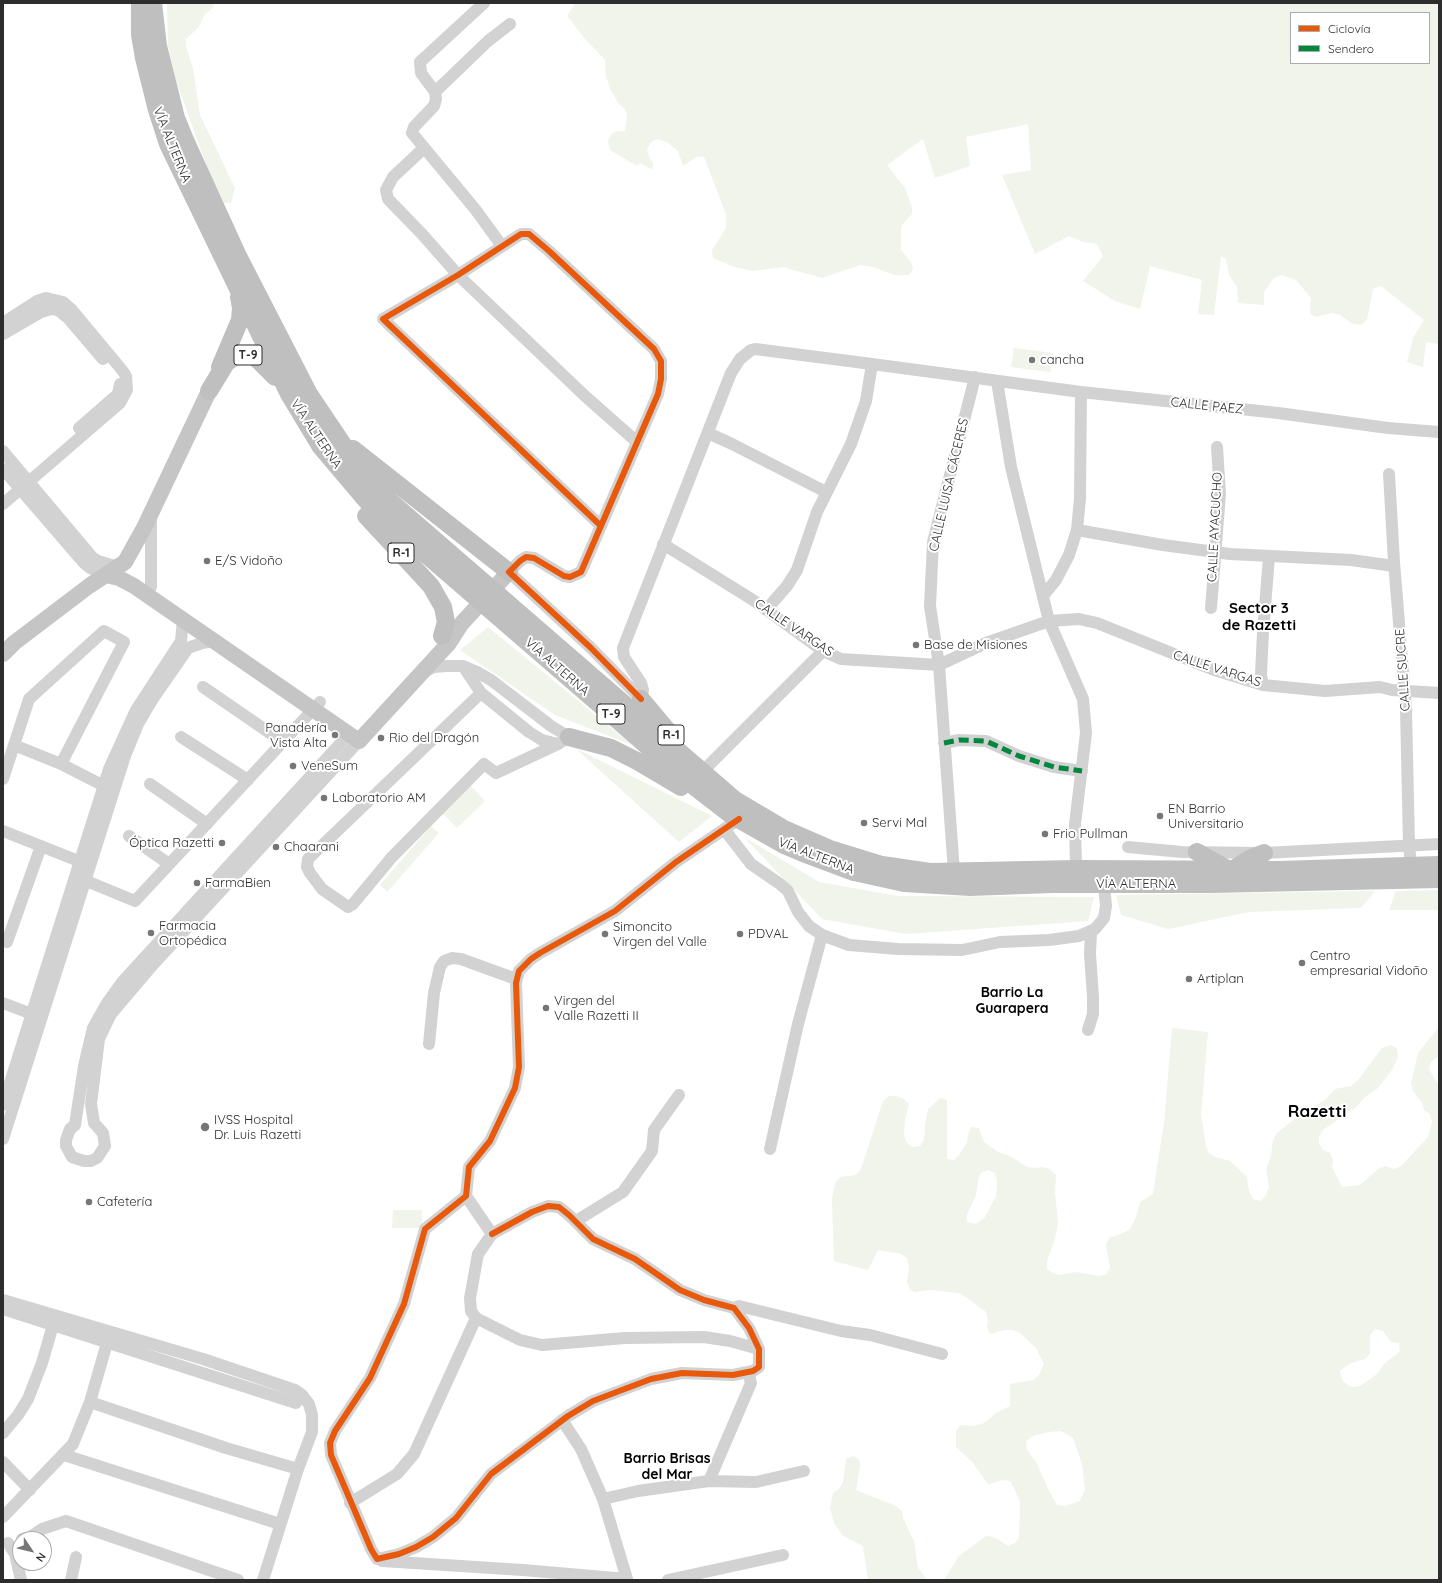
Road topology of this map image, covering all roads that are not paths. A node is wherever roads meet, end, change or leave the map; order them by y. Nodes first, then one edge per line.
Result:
1 (140, 3) edge
2 (153, 3) edge
3 (484, 3) edge
4 (510, 24) dead end
5 (435, 92) junction
6 (424, 148) junction
7 (502, 246) junction
8 (458, 275) junction
9 (237, 286) junction
10 (3, 323) edge
11 (3, 334) edge
12 (872, 364) junction
13 (975, 377) junction
14 (997, 381) junction
15 (209, 391) junction
16 (1081, 392) junction
17 (289, 394) junction
18 (334, 431) junction
19 (1439, 432) edge
20 (708, 433) junction
21 (637, 442) junction
22 (1217, 447) dead end
23 (3, 451) edge
24 (3, 469) edge
25 (343, 474) junction
26 (1389, 474) dead end
27 (22, 483) junction
28 (826, 492) junction
29 (3, 494) edge
30 (3, 504) edge
31 (151, 514) junction
32 (601, 526) junction
33 (1077, 530) junction
34 (663, 544) junction
35 (1216, 553) junction
36 (1269, 557) junction
37 (1394, 566) junction
38 (112, 571) junction
39 (507, 574) junction
40 (151, 587) junction
41 (1043, 596) junction
42 (1211, 608) dead end
43 (766, 610) junction
44 (466, 618) junction
45 (1050, 621) junction
46 (195, 624) junction
47 (442, 636) junction
48 (214, 641) junction
49 (184, 644) junction
50 (823, 652) junction
51 (3, 654) edge
52 (939, 665) junction
53 (463, 666) junction
54 (420, 674) junction
55 (1263, 685) junction
56 (204, 687) dead end
57 (1405, 691) junction
58 (481, 693) junction
59 (1439, 693) edge
60 (641, 699) junction
61 (317, 706) junction
62 (357, 734) junction
63 (181, 736) dead end
64 (564, 741) junction
65 (283, 742) junction
66 (944, 743) junction
67 (14, 745) junction
68 (61, 764) junction
69 (1082, 771) junction
70 (702, 772) junction
71 (3, 779) edge
72 (248, 780) junction
73 (150, 784) dead end
74 (108, 788) junction
75 (732, 821) junction
76 (207, 824) junction
77 (3, 831) edge
78 (129, 836) dead end
79 (1439, 844) edge
80 (1409, 845) junction
81 (41, 846) junction
82 (1128, 847) dead end
83 (1197, 852) junction
84 (1264, 853) junction
85 (84, 864) junction
86 (169, 864) junction
87 (1439, 865) edge
88 (1412, 866) junction
89 (1076, 869) junction
90 (1231, 871) junction
91 (954, 872) junction
92 (1439, 879) edge
93 (84, 880) junction
94 (1104, 884) junction
95 (1091, 932) junction
96 (822, 935) junction
97 (7, 942) dead end
98 (516, 980) junction
99 (3, 1003) edge
100 (36, 1016) junction
101 (1088, 1030) dead end
102 (429, 1044) dead end
103 (679, 1095) dead end
104 (3, 1105) edge
105 (3, 1139) edge
106 (770, 1149) dead end
107 (466, 1196) junction
108 (576, 1221) junction
109 (492, 1234) junction
110 (3, 1300) edge
111 (734, 1308) junction
112 (3, 1309) edge
113 (476, 1318) junction
114 (52, 1325) junction
115 (107, 1343) junction
116 (759, 1349) junction
117 (942, 1354) dead end
118 (748, 1372) junction
119 (90, 1402) junction
120 (296, 1403) dead end
121 (562, 1420) junction
122 (3, 1432) edge
123 (64, 1455) junction
124 (3, 1462) edge
125 (298, 1468) junction
126 (804, 1471) dead end
127 (709, 1481) junction
128 (30, 1490) junction
129 (603, 1499) junction
130 (350, 1502) junction
131 (3, 1518) edge
132 (280, 1524) junction
133 (39, 1531) edge
134 (782, 1555) dead end
135 (76, 1557) dead end
136 (377, 1559) junction
137 (71, 1580) edge
138 (238, 1580) edge
139 (263, 1580) edge
140 (632, 1580) edge
141 (668, 1580) edge

1 - 9 highway, VÍA ALTERNA / T-9
2 - 18 highway, VÍA ALTERNA / T-9
3 - 5 street
4 - 5 street
5 - 6 street
6 - 7 street
6 - 8 street
7 - 8 street
7 - 21 street
8 - 21 street
8 - 32 street
9 - 15 highway
9 - 17 highway, VÍA ALTERNA / T-9
10 - 27 street
11 - 27 street
12 - 13 street, CALLE PAEZ
12 - 20 street, CALLE PAEZ
12 - 28 street
13 - 14 street, CALLE PAEZ
13 - 52 street, CALLE LUISA CÁCERES
14 - 16 street, CALLE PAEZ
14 - 41 street
15 - 17 highway, T-9
15 - 31 main road
16 - 19 street, CALLE PAEZ
16 - 33 street
17 - 25 highway, VÍA ALTERNA / T-9
18 - 39 highway, T-9
18 - 70 highway, VÍA ALTERNA / T-9
20 - 28 street
20 - 34 street
21 - 32 street
22 - 35 street, CALLE AYACUCHO
23 - 27 street
24 - 27 street
25 - 47 highway, R-1
25 - 75 highway, VÍA ALTERNA / T-9
26 - 37 street, CALLE SUCRE
27 - 29 street
27 - 30 street
27 - 38 street
28 - 43 street
31 - 38 main road
31 - 40 street
32 - 39 street
33 - 35 street
33 - 41 street
34 - 43 street, CALLE VARGAS
34 - 60 street
35 - 36 street
35 - 42 street, CALLE AYACUCHO
36 - 37 street
36 - 55 street
37 - 57 street, CALLE SUCRE
38 - 40 main road
38 - 46 main road
38 - 51 main road
39 - 44 main road
39 - 60 street, R-1
40 - 46 main road
41 - 45 street
43 - 50 street, CALLE VARGAS
44 - 47 main road
44 - 54 main road
45 - 52 street, CALLE VARGAS
45 - 55 street, CALLE VARGAS
45 - 69 street
46 - 48 main road
46 - 49 street
46 - 49 street
46 - 61 main road
47 - 62 main road
48 - 49 street
48 - 61 main road
49 - 74 street
50 - 52 street, CALLE VARGAS
50 - 70 street
52 - 66 street, CALLE LUISA CÁCERES
53 - 54 street, T-9
53 - 58 street
53 - 64 street, T-9
54 - 62 main road
55 - 57 street, CALLE VARGAS
56 - 65 street
57 - 59 street, CALLE VARGAS
57 - 80 street, CALLE SUCRE
58 - 64 street
58 - 64 street
60 - 70 highway, R-1
61 - 62 main road
61 - 65 street
62 - 62 street
63 - 72 street
64 - 75 highway, T-9
65 - 72 street
66 - 69 street
66 - 91 street, CALLE LUISA CÁCERES
67 - 68 street
67 - 68 street
67 - 71 street
68 - 74 street
69 - 89 street
70 - 91 highway, VÍA ALTERNA / T-9
72 - 76 street
73 - 76 street
74 - 85 street
75 - 94 highway, VÍA ALTERNA / T-9
75 - 96 street
75 - 98 street
76 - 86 street
77 - 81 street
78 - 86 street
79 - 80 street
80 - 84 street
80 - 88 street, CALLE SUCRE
81 - 85 street
81 - 97 street
82 - 83 street
83 - 84 street
83 - 90 highway
84 - 90 highway
85 - 93 street
85 - 100 street
86 - 93 street
87 - 88 highway, VÍA ALTERNA / T-9
88 - 90 highway, VÍA ALTERNA / T-9
89 - 90 highway, VÍA ALTERNA / T-9
89 - 91 highway, VÍA ALTERNA / T-9
92 - 94 highway, VÍA ALTERNA / T-9
93 - 100 street
94 - 95 street
95 - 96 street
95 - 101 street
96 - 106 street
98 - 102 street
98 - 107 street
99 - 100 street
100 - 104 street
100 - 105 street
103 - 108 street
107 - 109 street
107 - 130 street
108 - 109 street
108 - 111 street
109 - 113 street
110 - 125 street
111 - 116 street
111 - 117 street
112 - 114 street
113 - 116 street
113 - 130 street
114 - 115 street
114 - 122 street
115 - 119 street
115 - 120 street
116 - 118 street
118 - 121 street
118 - 127 street
119 - 123 street
119 - 125 street
121 - 129 street
121 - 136 street
123 - 128 street
123 - 132 street
124 - 128 street
125 - 132 street
126 - 127 street
127 - 129 street
128 - 131 street
129 - 140 street
130 - 136 street
132 - 139 street
133 - 138 street
134 - 141 street
135 - 137 street
136 - 140 street

